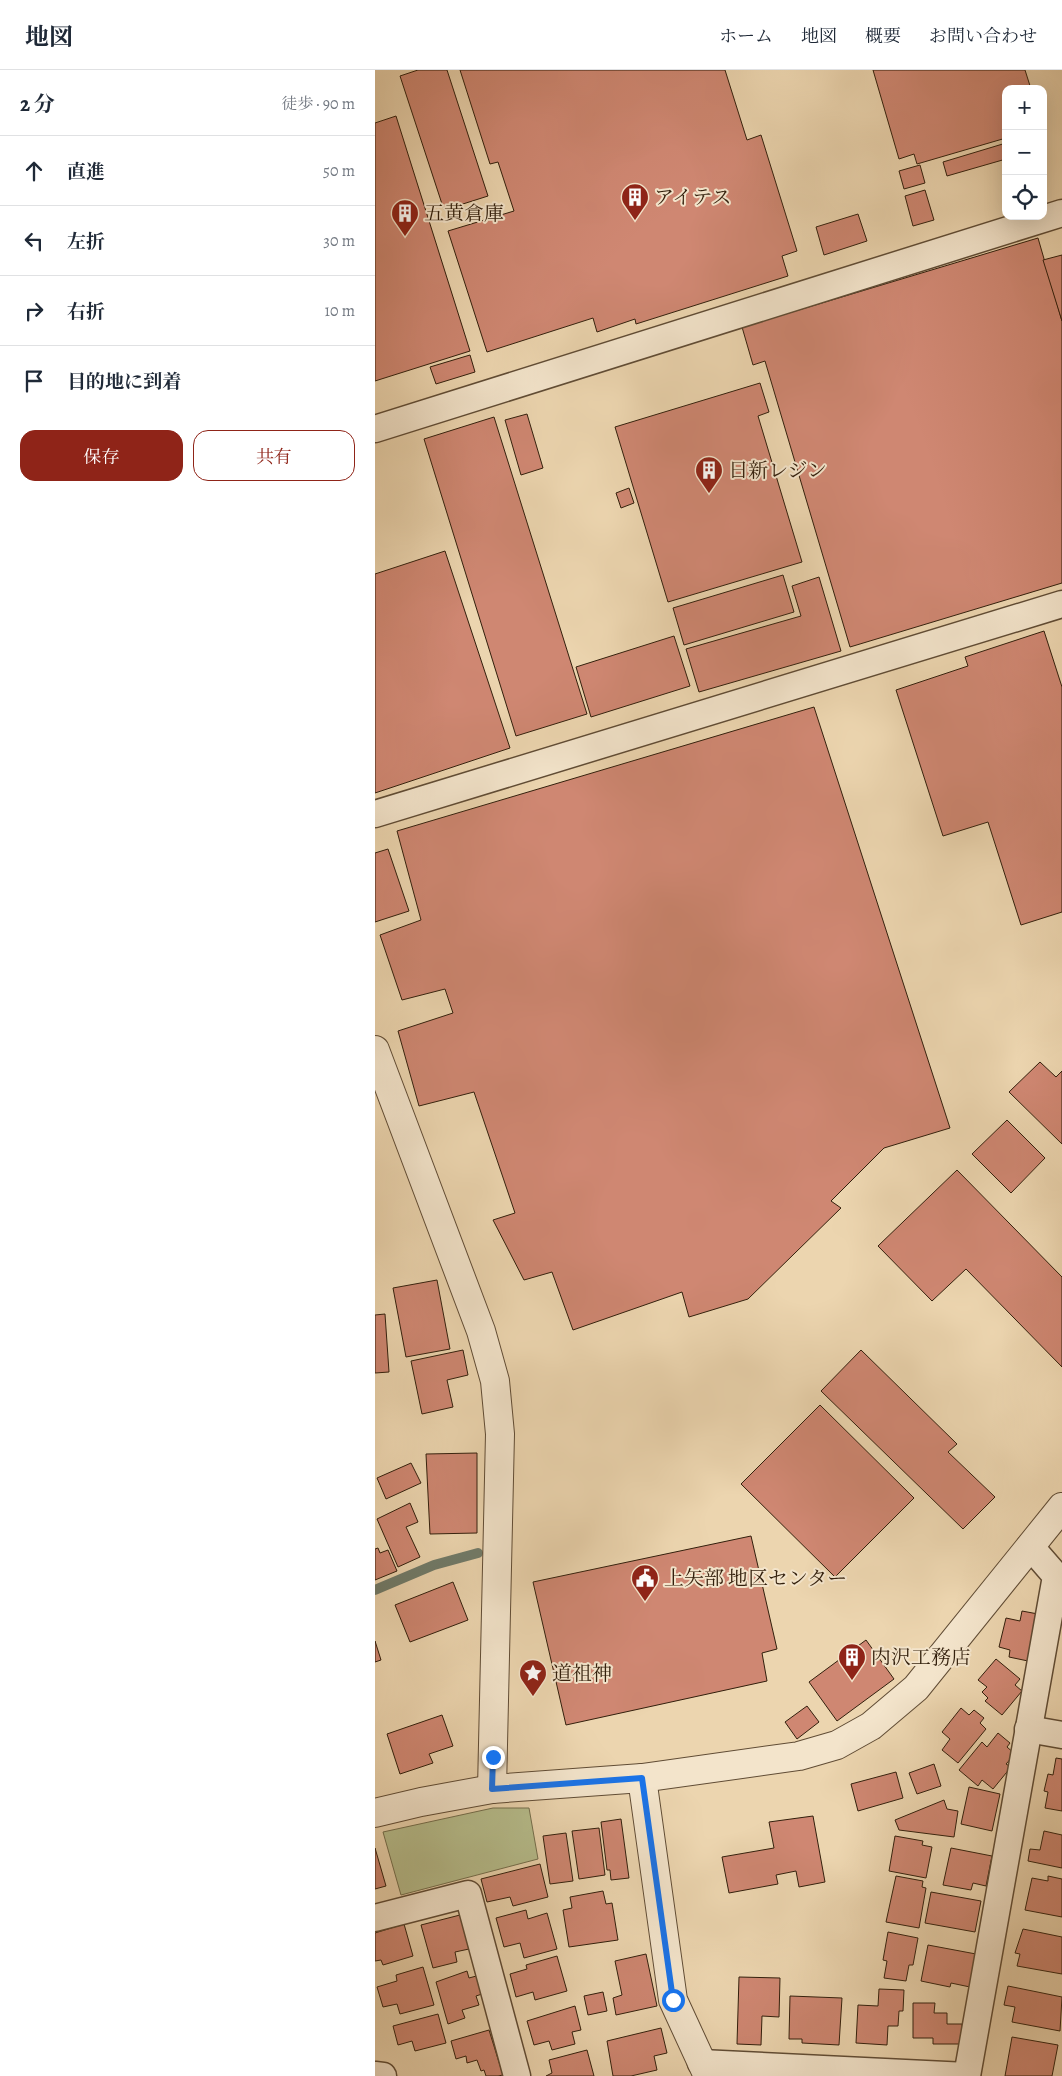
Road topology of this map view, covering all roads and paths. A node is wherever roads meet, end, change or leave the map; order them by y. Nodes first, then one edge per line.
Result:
1 (1062, 213) edge
2 (375, 429) edge
3 (1062, 604) edge
4 (375, 814) edge
5 (375, 1050) edge
6 (1062, 1507) edge
7 (1030, 1546) junction
8 (1028, 1729) junction
9 (1062, 1735) edge
10 (642, 1778) junction
11 (492, 1789) junction
12 (375, 1813) edge
13 (375, 1918) edge
14 (704, 2070) edge
15 (375, 2075) edge
16 (383, 2076) edge
17 (517, 2076) edge
18 (967, 2076) edge

1 - 2 street
3 - 4 street
5 - 11 street
6 - 7 street
7 - 8 street
7 - 10 street
8 - 9 street
8 - 18 street
10 - 11 street
10 - 14 street
11 - 12 street
13 - 17 street
14 - 18 street
15 - 16 street

